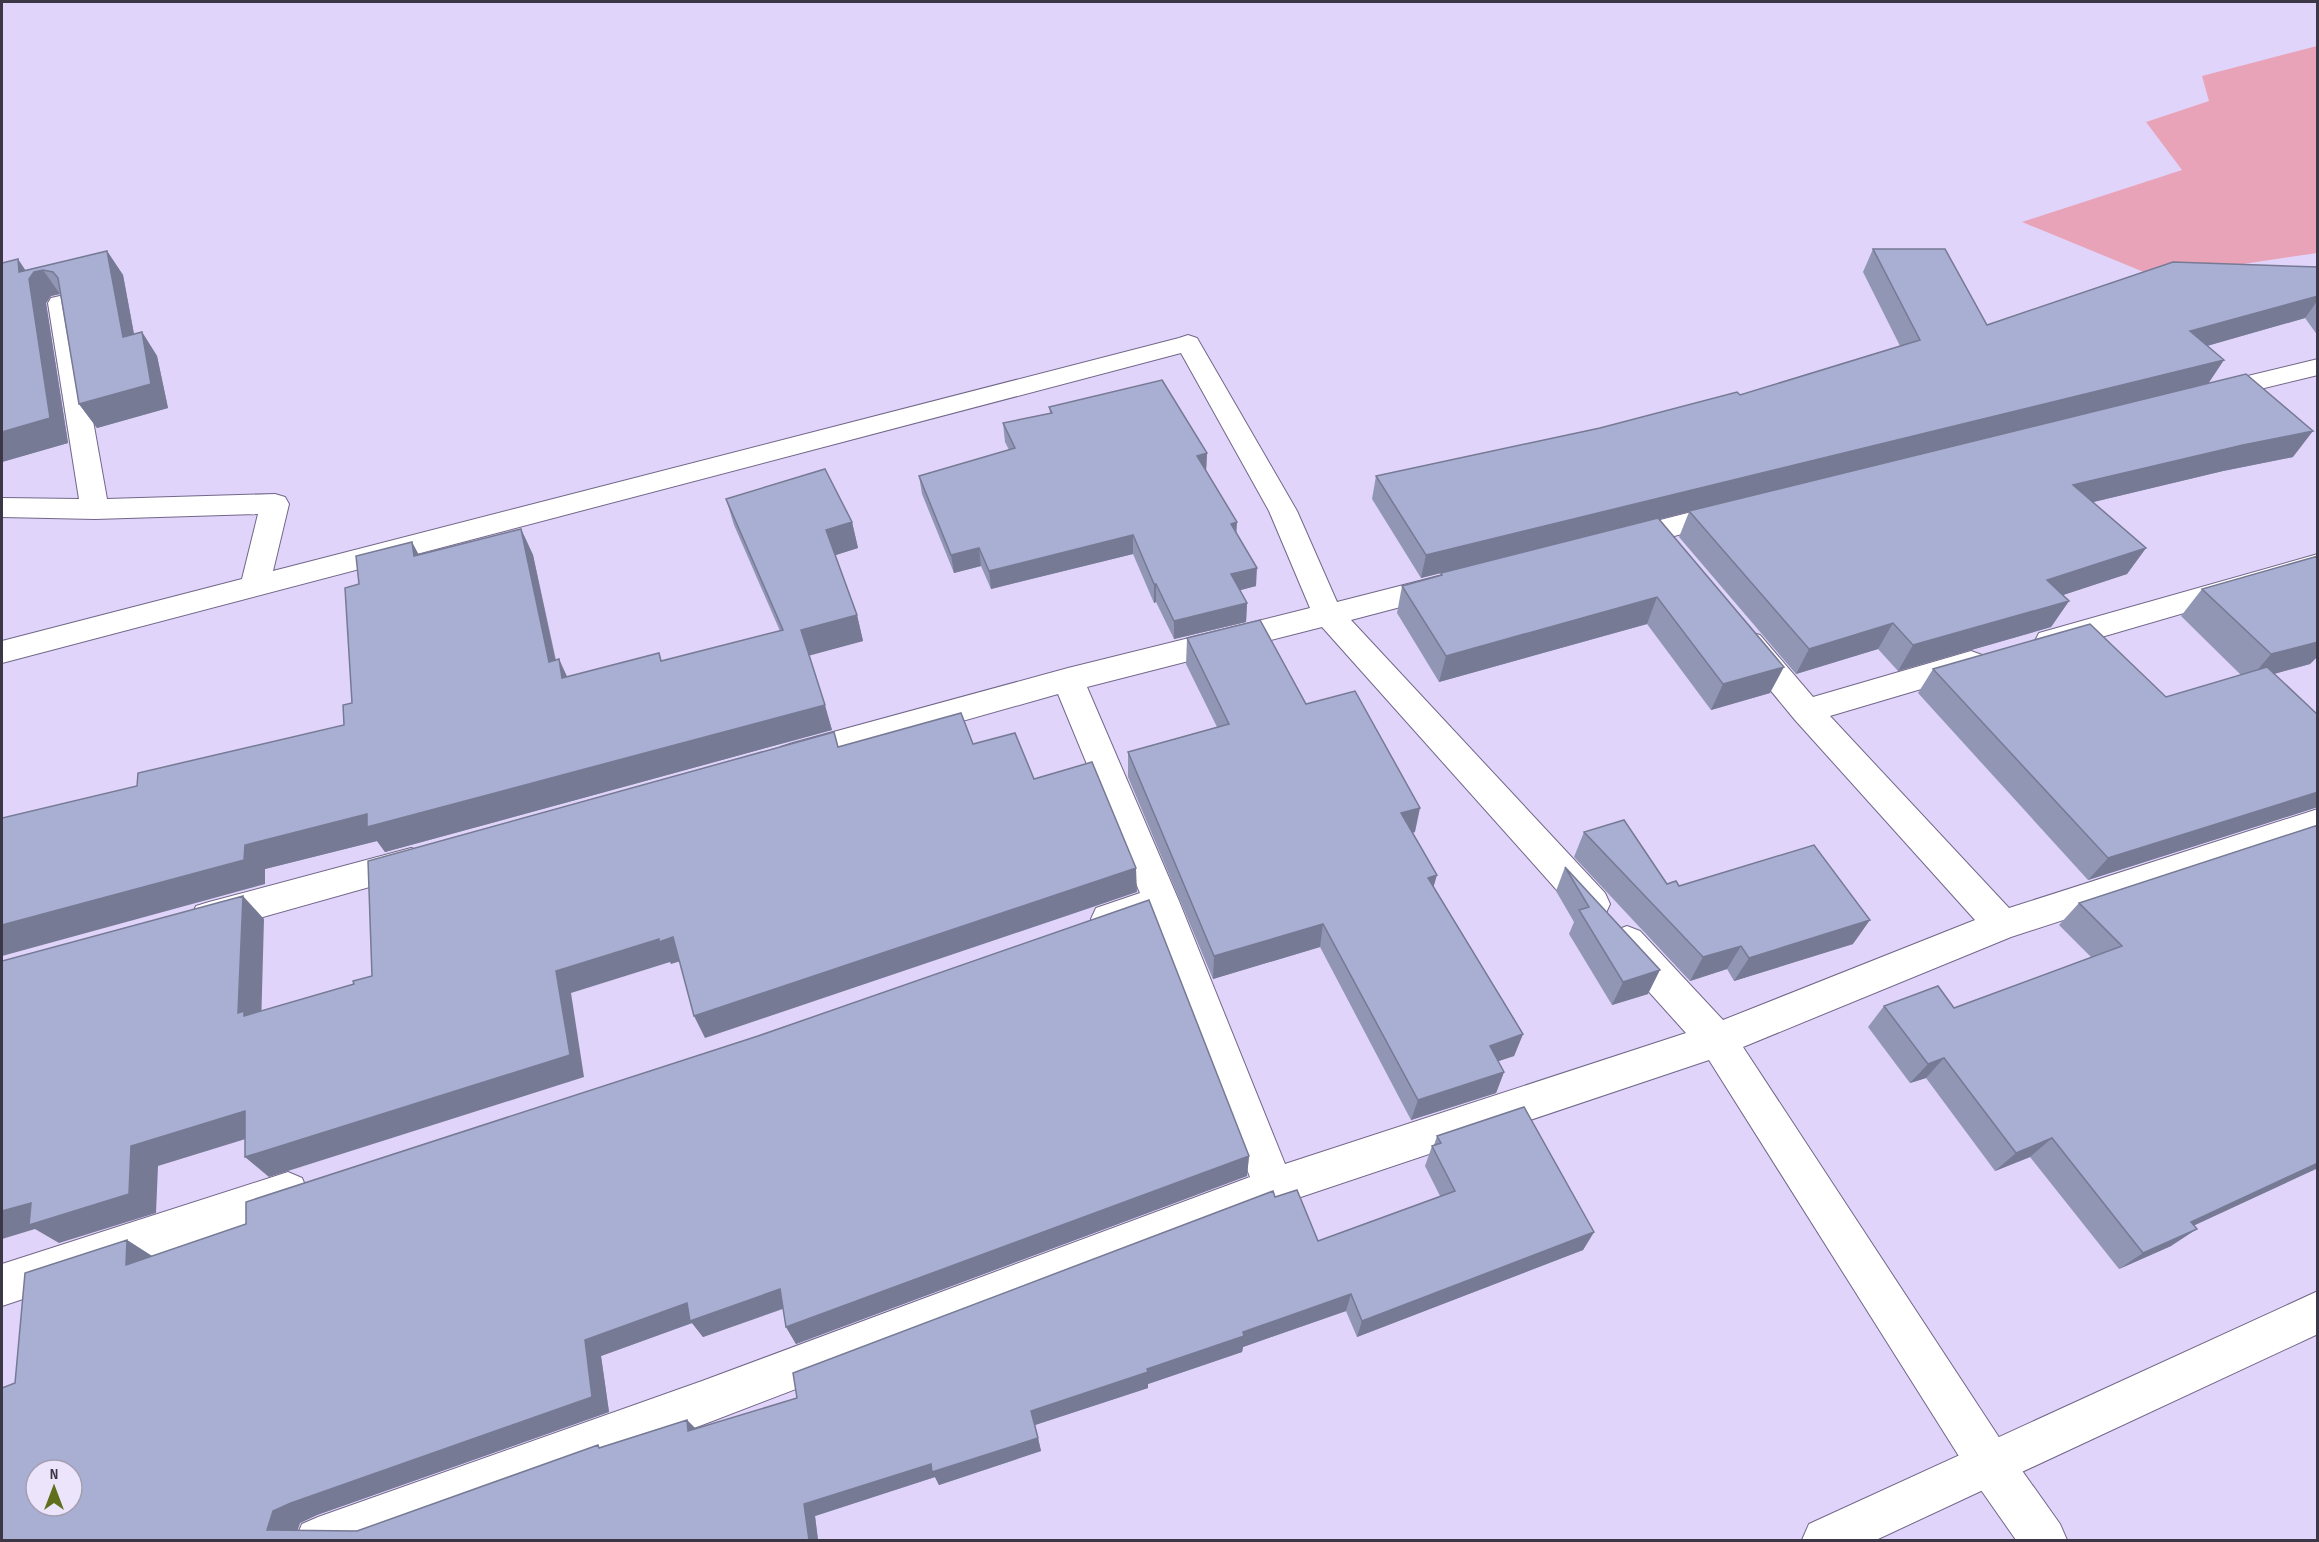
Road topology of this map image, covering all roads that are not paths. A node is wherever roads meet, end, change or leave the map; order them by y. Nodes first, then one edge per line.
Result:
1 (60, 303) edge
2 (2316, 368) edge
3 (2187, 399) edge
4 (1759, 505) edge
5 (2, 508) edge
6 (95, 509) junction
7 (1655, 531) junction
8 (1599, 546) edge
9 (1678, 558) edge
10 (2318, 564) edge
11 (1474, 578) edge
12 (255, 586) junction
13 (1328, 615) junction
14 (1730, 621) edge
15 (2, 652) edge
16 (1068, 680) junction
17 (1806, 711) junction
18 (770, 762) edge
19 (2318, 823) edge
20 (437, 854) edge
21 (1161, 901) junction
22 (185, 924) edge
23 (2002, 925) junction
24 (1071, 932) edge
25 (1717, 1040) junction
26 (317, 1183) edge
27 (1274, 1187) junction
28 (2, 1285) edge
29 (2318, 1312) edge
30 (1990, 1464) junction
31 (318, 1540) edge
32 (1825, 1540) edge
33 (2044, 1540) edge

1 - 6 street
2 - 3 street
4 - 7 street
5 - 6 street
6 - 12 street
7 - 8 street
7 - 9 street
10 - 17 street
11 - 13 street
12 - 13 street
12 - 15 street
13 - 16 street
13 - 25 street
14 - 17 street
16 - 18 street
16 - 21 street
17 - 23 street
19 - 23 street
20 - 22 street
21 - 24 street
21 - 27 street
23 - 25 street
25 - 27 street
25 - 30 street
26 - 28 street
27 - 31 street
29 - 30 street
30 - 32 street
30 - 33 street

